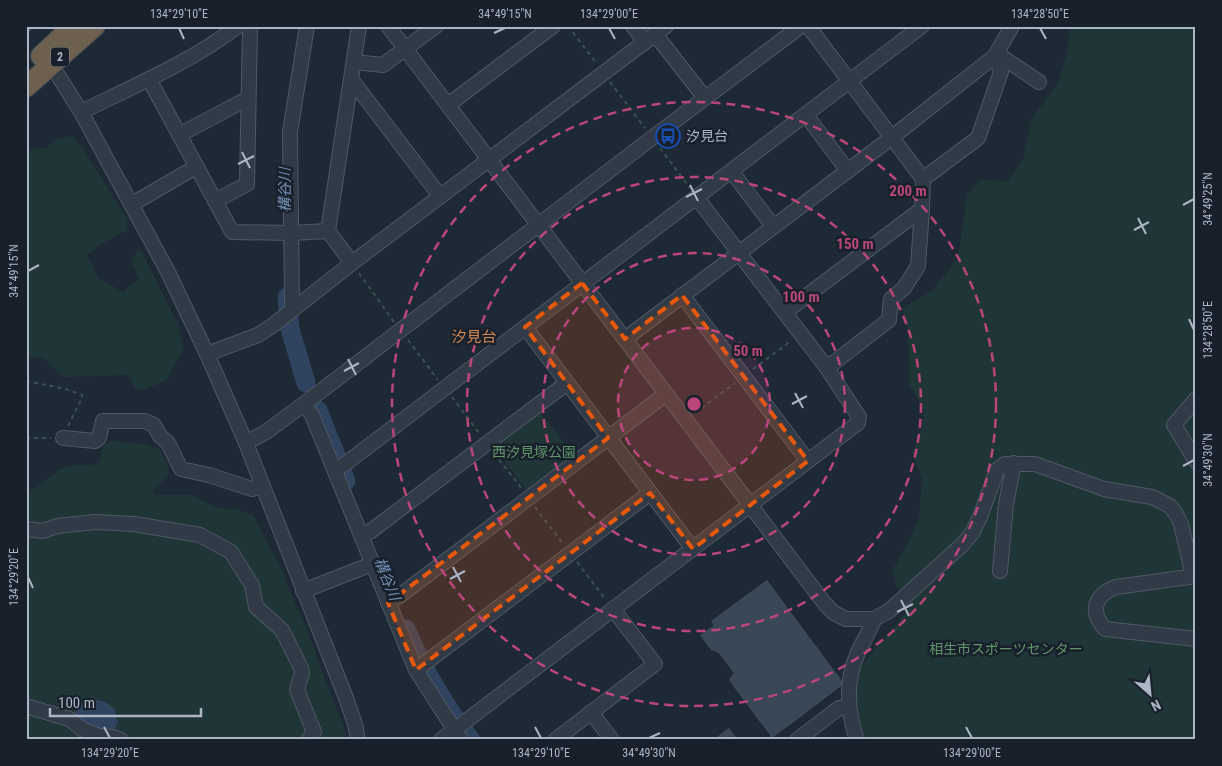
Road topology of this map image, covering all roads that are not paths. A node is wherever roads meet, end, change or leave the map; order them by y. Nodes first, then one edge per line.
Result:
1 (73, 26) edge
2 (95, 26) edge
3 (238, 26) edge
4 (250, 26) edge
5 (307, 26) edge
6 (359, 26) edge
7 (388, 26) edge
8 (436, 26) edge
9 (553, 26) edge
10 (633, 26) edge
11 (801, 26) edge
12 (808, 26) edge
13 (922, 26) edge
14 (1012, 26) edge
15 (655, 34) edge
16 (405, 49) junction
17 (995, 56) junction
18 (48, 59) junction
19 (354, 62) junction
20 (26, 69) edge
21 (149, 79) junction
22 (351, 79) junction
23 (849, 82) junction
24 (1039, 82) dead end
25 (26, 87) edge
26 (705, 98) junction
27 (248, 101) junction
28 (448, 105) junction
29 (81, 112) junction
30 (806, 115) junction
31 (179, 135) junction
32 (891, 138) junction
33 (488, 160) junction
34 (196, 167) junction
35 (848, 170) junction
36 (732, 172) junction
37 (923, 179) junction
38 (440, 196) junction
39 (697, 198) junction
40 (215, 201) junction
41 (132, 204) junction
42 (922, 210) junction
43 (538, 225) junction
44 (773, 226) junction
45 (328, 231) junction
46 (288, 233) junction
47 (739, 252) junction
48 (352, 263) junction
49 (582, 283) junction
50 (682, 296) junction
51 (784, 312) junction
52 (289, 313) junction
53 (525, 327) junction
54 (625, 339) junction
55 (206, 354) junction
56 (827, 368) junction
57 (567, 383) junction
58 (666, 394) junction
59 (1196, 399) edge
60 (304, 404) junction
61 (63, 438) road end
62 (608, 438) junction
63 (246, 443) junction
64 (808, 461) junction
65 (1196, 461) edge
66 (1014, 463) junction
67 (339, 468) junction
68 (262, 486) junction
69 (650, 493) junction
70 (751, 505) junction
71 (26, 529) edge
72 (365, 534) junction
73 (693, 549) junction
74 (372, 564) junction
75 (1000, 571) dead end
76 (1194, 576) edge
77 (303, 592) junction
78 (392, 600) junction
79 (613, 609) junction
80 (874, 619) junction
81 (1196, 639) edge
82 (420, 667) junction
83 (26, 706) edge
84 (849, 706) junction
85 (591, 712) junction
86 (459, 730) edge
87 (122, 740) edge
88 (308, 740) edge
89 (358, 740) edge
90 (441, 740) edge
91 (555, 740) edge
92 (612, 740) edge
93 (798, 740) edge
94 (857, 740) edge

1 - 18 highway, 2
2 - 18 highway, 2
3 - 21 street
4 - 27 street
5 - 46 street
6 - 19 street
7 - 16 street
8 - 16 street
9 - 28 street
10 - 15 street
11 - 26 street
12 - 23 street
13 - 23 street
14 - 17 street
15 - 26 street
15 - 33 street
16 - 19 street
16 - 28 street
17 - 24 street
17 - 32 street
17 - 37 street
18 - 20 highway, 2
18 - 25 highway, 2
18 - 29 street
19 - 22 street
21 - 29 street
21 - 31 street
22 - 38 street
22 - 45 street
23 - 30 street
23 - 32 street
26 - 43 street
27 - 31 street
27 - 40 street
28 - 33 street
29 - 41 street
30 - 35 street
30 - 36 street
31 - 34 street
32 - 35 street
32 - 37 street
33 - 38 street
33 - 43 street
34 - 40 street
34 - 41 street
35 - 44 street
36 - 39 street
36 - 44 street
37 - 42 street
38 - 48 street
39 - 47 street
39 - 49 street
40 - 46 street
41 - 55 street
42 - 51 street
42 - 56 street
43 - 49 street
43 - 60 street
44 - 47 street
45 - 46 street
45 - 48 street
46 - 52 street
47 - 50 street
47 - 51 street
48 - 52 street
49 - 53 street
49 - 54 street
50 - 54 street
50 - 64 street
51 - 56 street
52 - 55 street
53 - 57 street
53 - 67 street
54 - 58 street
55 - 63 street
56 - 64 street
57 - 62 street
57 - 72 street
58 - 62 street
58 - 70 street
59 - 65 street
60 - 63 street
60 - 67 street
61 - 68 street
62 - 69 street
62 - 78 street
63 - 68 street
64 - 70 street
66 - 75 street
66 - 76 street
66 - 80 street
67 - 72 street
68 - 77 street
69 - 73 street
69 - 82 street
70 - 73 street
70 - 80 street
71 - 88 street
72 - 74 street
73 - 79 street
74 - 77 street
74 - 78 street
76 - 81 street
77 - 89 street
78 - 82 street
79 - 85 street
79 - 86 street
80 - 84 street
82 - 86 street
83 - 87 street
84 - 93 street
84 - 94 street
85 - 91 street
85 - 92 street
86 - 90 street

